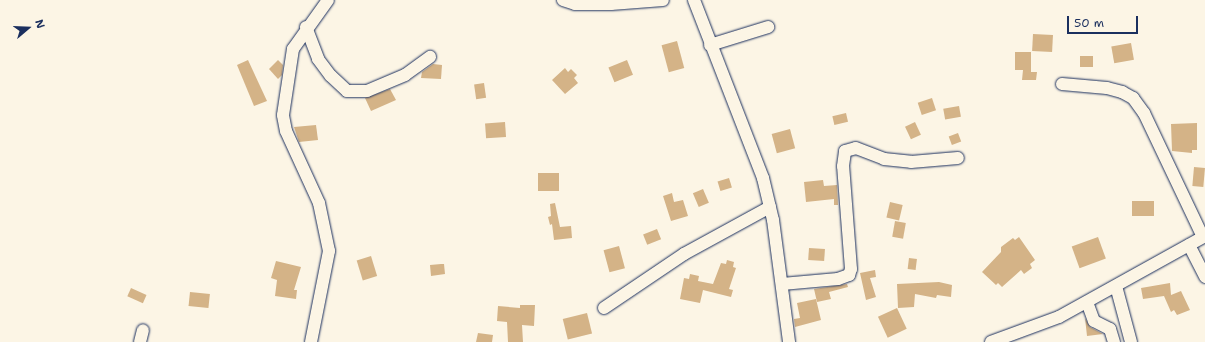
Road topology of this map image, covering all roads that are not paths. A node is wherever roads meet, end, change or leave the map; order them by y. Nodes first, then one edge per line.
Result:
1 (328, 0) edge
2 (563, 0) edge
3 (663, 0) edge
4 (694, 0) edge
5 (306, 27) junction
6 (768, 28) dead end
7 (710, 45) junction
8 (430, 57) dead end
9 (1062, 84) dead end
10 (958, 158) dead end
11 (770, 207) junction
12 (1204, 237) edge
13 (1189, 245) junction
14 (1205, 277) edge
15 (782, 284) junction
16 (1116, 286) junction
17 (1087, 302) junction
18 (604, 308) dead end
19 (143, 330) dead end
20 (140, 342) edge
21 (311, 342) edge
22 (789, 342) edge
23 (991, 342) edge
24 (1114, 342) edge
25 (1131, 342) edge

1 - 5 street
2 - 3 street
4 - 7 street
5 - 8 street
5 - 21 street
6 - 7 street
7 - 11 street
9 - 12 street
10 - 15 street
11 - 15 street
11 - 18 street
12 - 13 street
13 - 14 street
13 - 16 street
15 - 22 street
16 - 17 street
16 - 25 street
17 - 23 street
17 - 24 street
19 - 20 street

